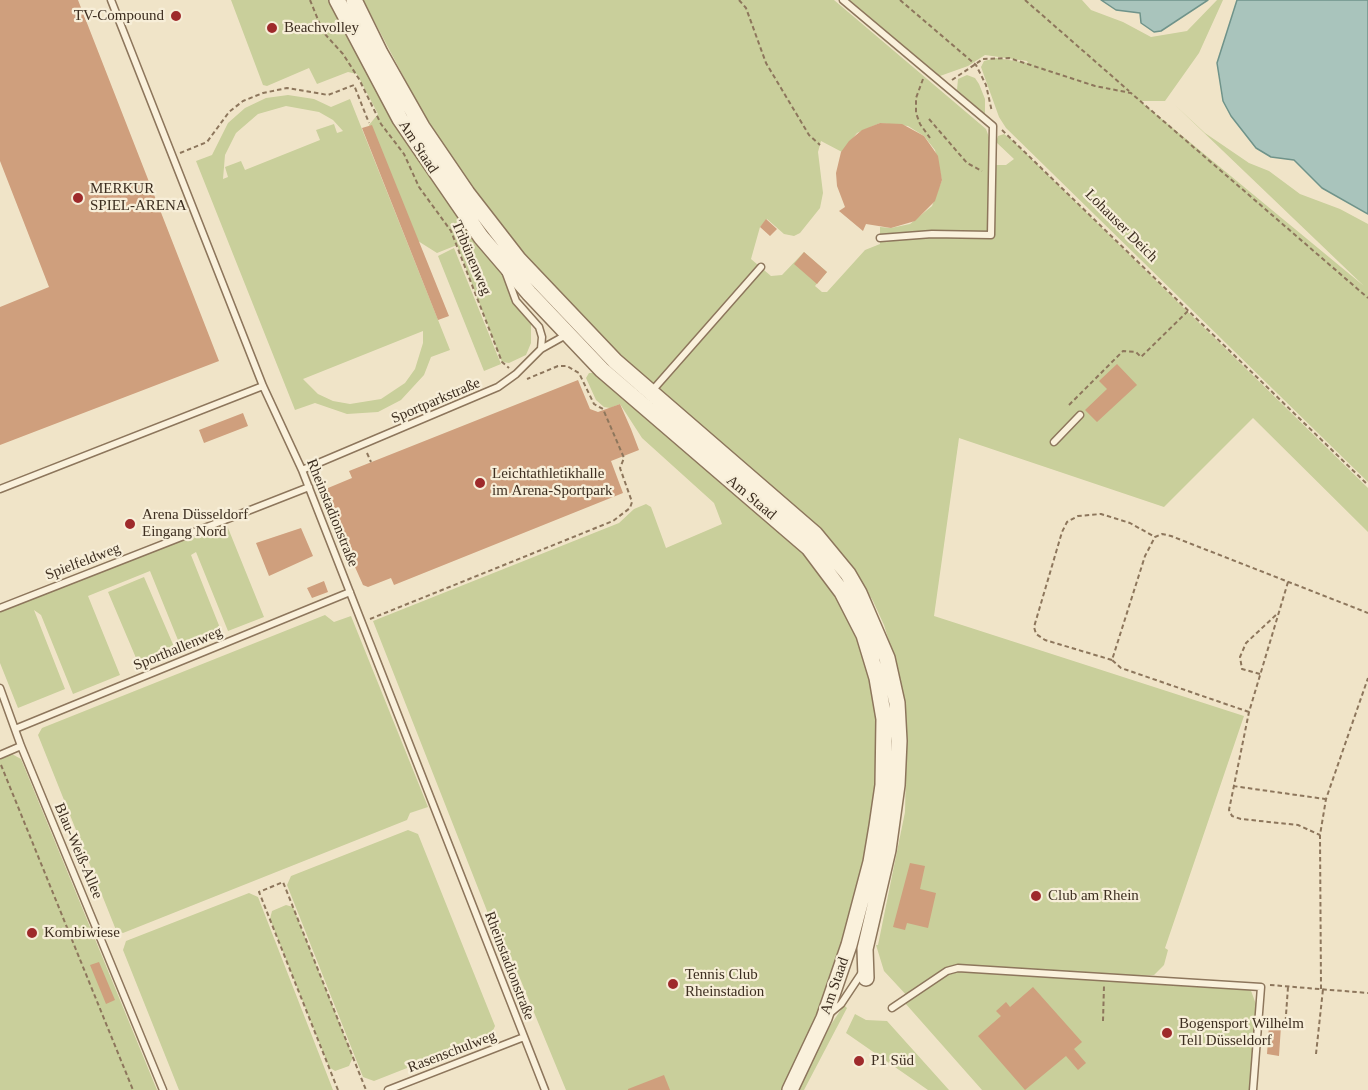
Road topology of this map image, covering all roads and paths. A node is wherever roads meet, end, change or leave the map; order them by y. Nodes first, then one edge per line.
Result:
1 (111, 0) edge
2 (310, 0) edge
3 (337, 0) edge
4 (354, 0) edge
5 (739, 0) edge
6 (843, 0) edge
7 (900, 0) edge
8 (1025, 0) edge
9 (976, 65) junction
10 (927, 71) junction
11 (946, 87) junction
12 (1131, 93) junction
13 (929, 119) dead end
14 (369, 123) dead end
15 (993, 126) junction
16 (930, 138) dead end
17 (820, 145) dead end
18 (173, 156) junction
19 (993, 174) junction
20 (880, 238) dead end
21 (504, 265) junction
22 (761, 267) dead end
23 (1368, 298) edge
24 (1189, 310) junction
25 (567, 335) junction
26 (542, 349) junction
27 (516, 374) junction
28 (263, 386) junction
29 (650, 393) junction
30 (1069, 405) dead end
31 (1080, 415) dead end
32 (1054, 442) dead end
33 (302, 470) junction
34 (1368, 485) edge
35 (309, 487) junction
36 (0, 489) edge
37 (1155, 537) junction
38 (1288, 582) junction
39 (350, 592) junction
40 (0, 608) edge
41 (1279, 612) junction
42 (1368, 613) edge
43 (362, 622) junction
44 (1112, 660) junction
45 (1260, 674) junction
46 (1368, 678) edge
47 (0, 688) edge
48 (1249, 712) junction
49 (15, 729) junction
50 (21, 746) junction
51 (0, 755) edge
52 (0, 763) edge
53 (1233, 786) junction
54 (1326, 799) junction
55 (1320, 835) junction
56 (849, 945) junction
57 (865, 949) junction
58 (866, 973) joint
59 (1105, 977) junction
60 (1262, 987) junction
61 (1288, 987) junction
62 (1322, 989) junction
63 (1368, 993) edge
64 (892, 1008) dead end
65 (824, 1018) junction
66 (1103, 1021) dead end
67 (1285, 1029) dead end
68 (524, 1037) junction
69 (1316, 1054) dead end
70 (133, 1090) edge
71 (163, 1090) edge
72 (338, 1090) edge
73 (366, 1090) edge
74 (388, 1090) edge
75 (545, 1090) edge
76 (790, 1090) edge
77 (1253, 1090) edge

1 - 18 lane, Rheinstadionstraße
2 - 27 path, Tribünenweg
3 - 21 street, Am Staad
4 - 29 street, Am Staad
5 - 17 path
6 - 10 lane
7 - 9 path
8 - 12 path
9 - 11 path
9 - 12 path
9 - 15 path
10 - 11 lane
10 - 16 path
11 - 15 lane
12 - 23 path
13 - 19 path
14 - 18 path
15 - 19 lane
15 - 24 path, Lohauser Deich
18 - 28 lane, Rheinstadionstraße
19 - 20 lane
21 - 25 street, Am Staad
21 - 26 lane
22 - 29 lane
24 - 30 path
24 - 34 path, Lohauser Deich
25 - 26 lane, Sportparkstraße
25 - 56 street, Am Staad
26 - 27 lane, Sportparkstraße
27 - 33 lane, Sportparkstraße
27 - 43 path
28 - 33 lane, Rheinstadionstraße
28 - 36 lane
29 - 57 street, Am Staad
31 - 32 lane
33 - 35 lane, Rheinstadionstraße
35 - 39 lane, Rheinstadionstraße
35 - 40 lane, Spielfeldweg
37 - 38 path
37 - 44 path
37 - 44 path
38 - 41 path
38 - 42 path
39 - 43 lane, Rheinstadionstraße
39 - 49 lane, Sporthallenweg
41 - 45 path
41 - 45 path
43 - 68 lane, Rheinstadionstraße
44 - 48 path
45 - 48 path
46 - 54 path
47 - 49 lane, Blau-Weiß-Allee
48 - 53 path
49 - 50 lane, Blau-Weiß-Allee
50 - 51 lane
50 - 71 lane, Blau-Weiß-Allee
52 - 70 path
53 - 54 path
53 - 55 path
54 - 55 path
55 - 62 path
56 - 57 lane
56 - 65 street, Am Staad
57 - 58 street, Am Staad
58 - 65 lane
59 - 60 lane
59 - 64 lane
59 - 66 path
60 - 61 path
60 - 77 lane
61 - 62 path
61 - 67 path
62 - 63 path
62 - 69 path
65 - 76 street, Am Staad
68 - 74 lane, Rasenschulweg
68 - 75 lane, Rheinstadionstraße
72 - 73 path

